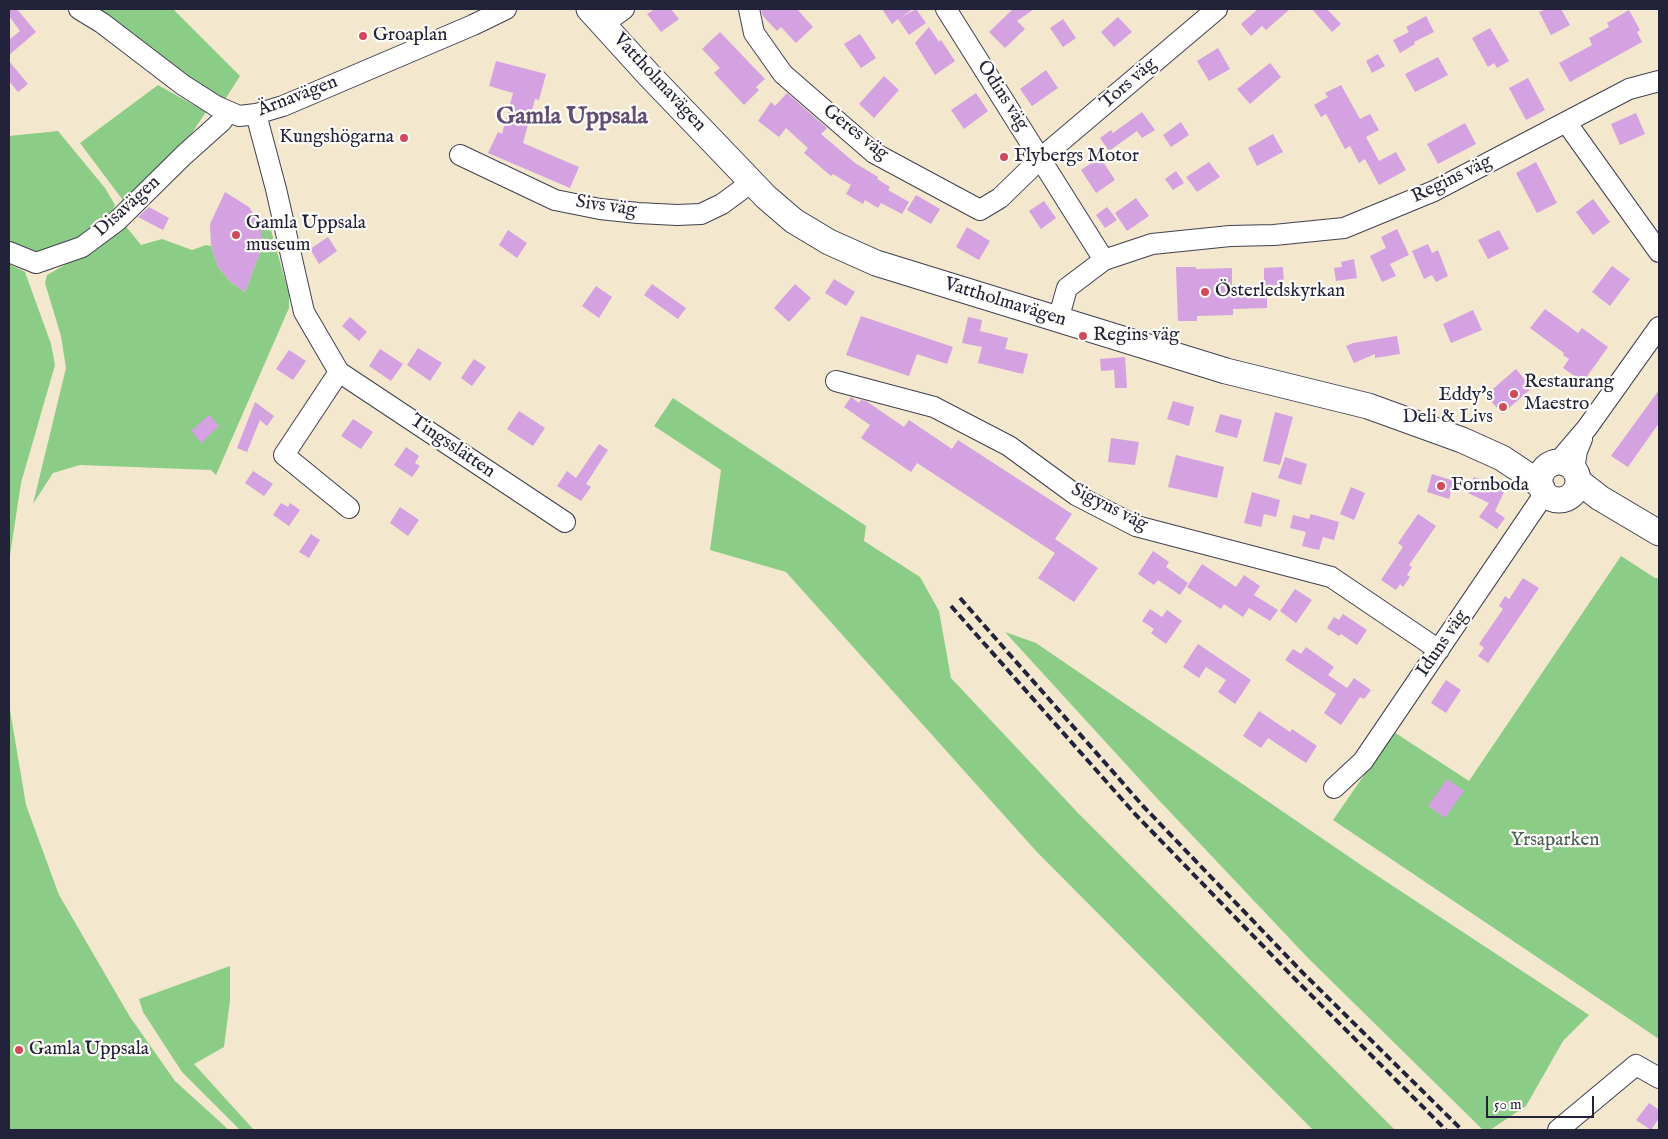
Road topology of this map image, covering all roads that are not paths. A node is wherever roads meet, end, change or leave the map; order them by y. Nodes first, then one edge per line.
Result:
1 (79, 9) edge
2 (506, 9) edge
3 (624, 9) edge
4 (749, 9) edge
5 (946, 9) edge
6 (1217, 9) edge
7 (596, 16) edge
8 (1659, 81) edge
9 (228, 112) junction
10 (256, 114) junction
11 (1566, 122) junction
12 (460, 155) dead end
13 (1041, 158) junction
14 (751, 180) junction
15 (9, 252) edge
16 (1659, 252) edge
17 (1104, 260) junction
18 (1058, 320) junction
19 (1659, 327) edge
20 (339, 372) junction
21 (836, 381) dead end
22 (1559, 479) junction
23 (349, 508) dead end
24 (565, 522) dead end
25 (1659, 533) edge
26 (1439, 650) junction
27 (1334, 788) dead end
28 (1659, 1078) edge
29 (1558, 1130) edge

1 - 9 street, Ärnavägen
2 - 10 street, Ärnavägen
3 - 7 street
4 - 13 street, Geres väg
5 - 13 street, Odins väg
6 - 13 street, Tors väg
7 - 14 main road, Vattholmavägen
8 - 11 street, Regins väg
9 - 10 street, Ärnavägen
9 - 15 street, Disavägen
10 - 20 street, Tingsslätten
11 - 16 street
11 - 17 street, Regins väg
12 - 14 street, Sivs väg
13 - 17 street, Odins väg
14 - 18 main road, Vattholmavägen
17 - 18 street, Regins väg
18 - 22 main road, Vattholmavägen
19 - 22 street, Iduns väg
20 - 23 street
20 - 24 street, Tingsslätten
21 - 26 street, Sigyns väg
22 - 25 main road, Vattholmavägen
22 - 26 street, Iduns väg
26 - 27 street, Iduns väg
28 - 29 street

